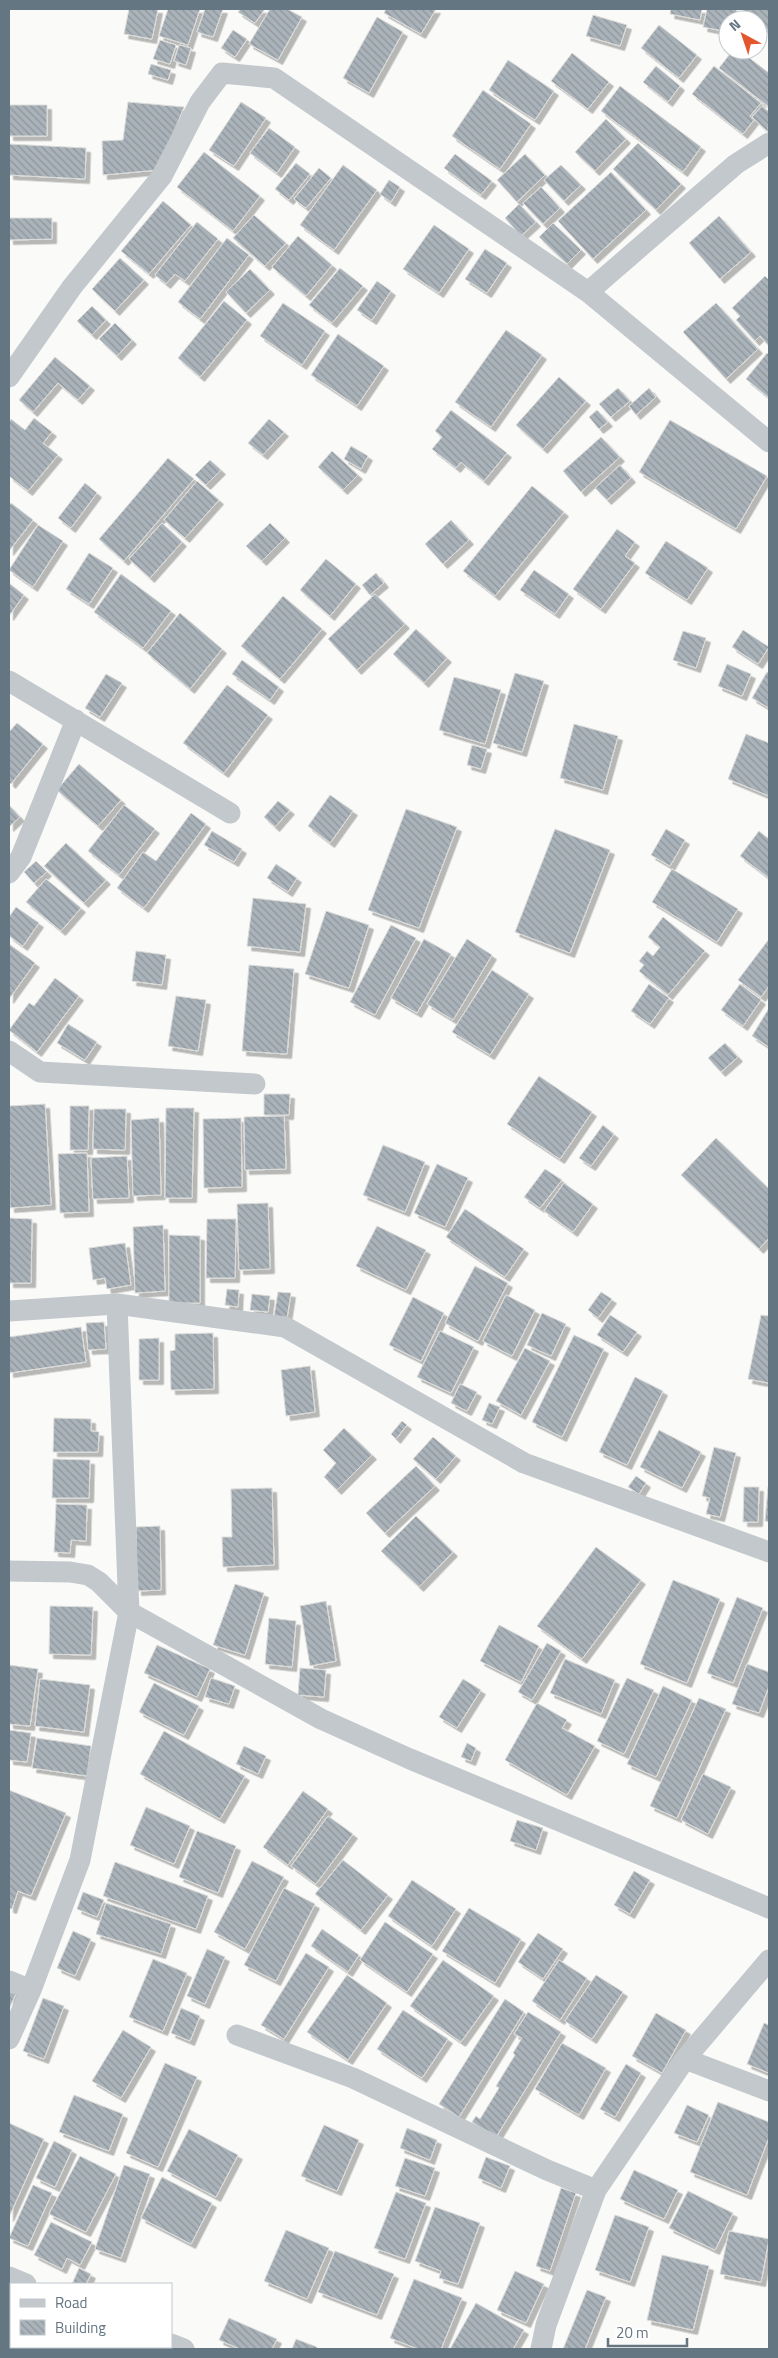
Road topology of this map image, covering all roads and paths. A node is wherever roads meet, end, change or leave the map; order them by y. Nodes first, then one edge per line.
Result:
1 (769, 143) edge
2 (588, 292) junction
3 (9, 377) edge
4 (769, 442) edge
5 (9, 682) edge
6 (76, 720) junction
7 (230, 813) dead end
8 (9, 873) edge
9 (9, 1051) edge
10 (255, 1084) dead end
11 (117, 1304) junction
12 (9, 1311) edge
13 (769, 1552) edge
14 (9, 1571) edge
15 (129, 1612) junction
16 (769, 1908) edge
17 (769, 1960) edge
18 (9, 1981) edge
19 (31, 1990) junction
20 (237, 2035) dead end
21 (9, 2039) edge
22 (685, 2060) junction
23 (769, 2091) edge
24 (596, 2190) junction
25 (9, 2277) edge
26 (24, 2283) edge
27 (172, 2344) edge
28 (184, 2349) edge
29 (541, 2349) edge

1 - 2 street
2 - 3 street
2 - 4 street
5 - 6 street
6 - 7 street
6 - 8 street
9 - 10 street
11 - 12 street
11 - 13 street
11 - 15 street
14 - 15 street
15 - 16 street
15 - 19 street
17 - 22 street
18 - 19 street
19 - 21 street
20 - 24 street
22 - 23 street
22 - 24 street
24 - 29 street
25 - 26 street
27 - 28 street

